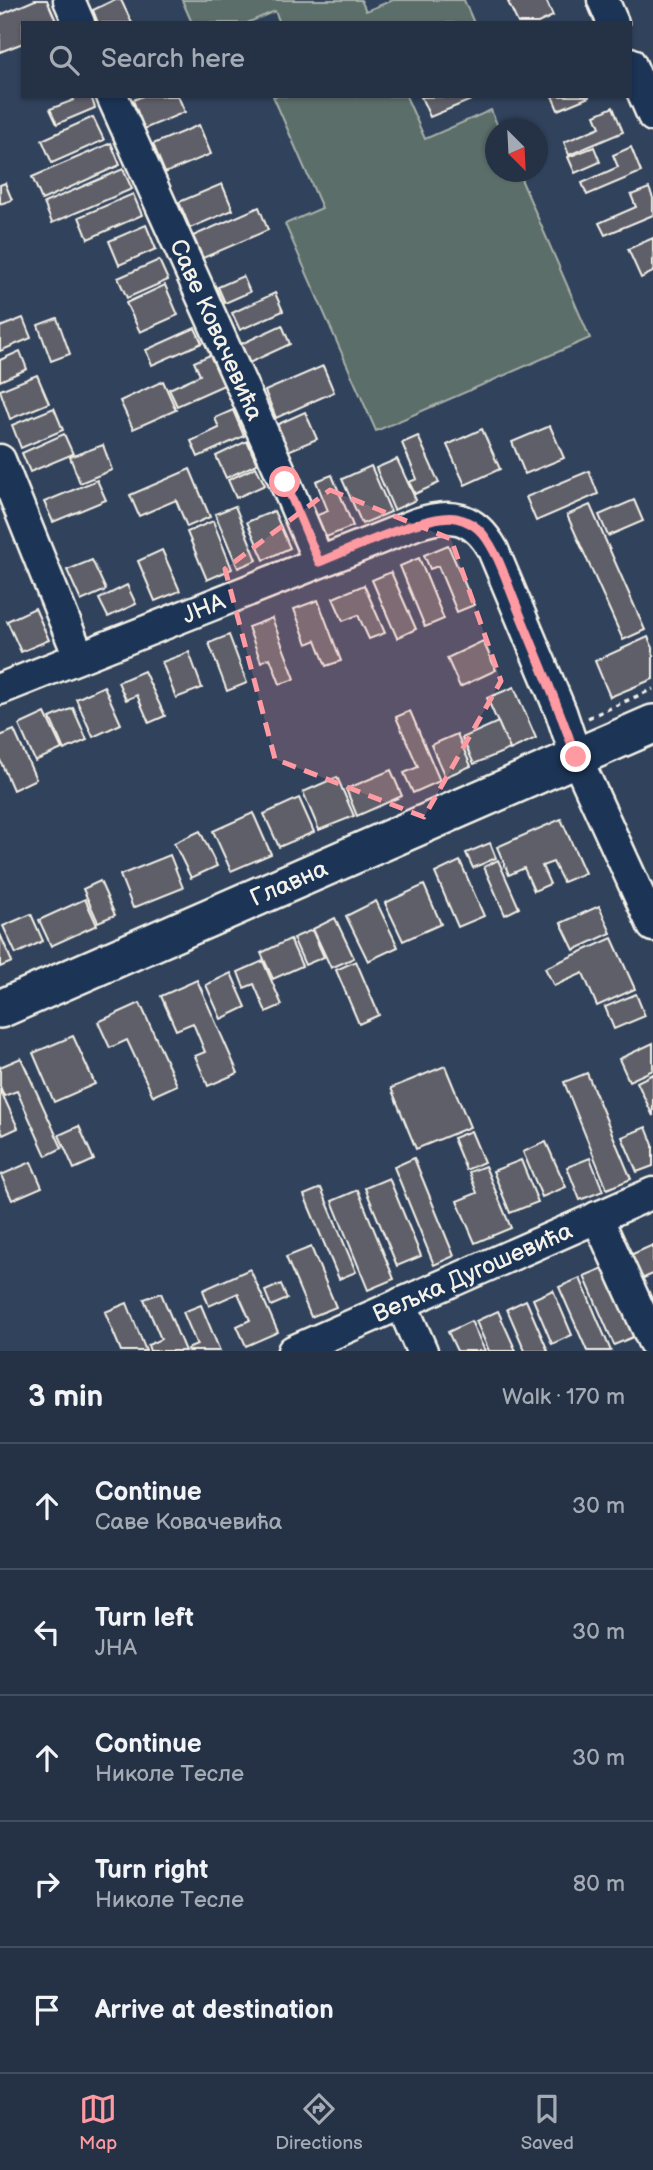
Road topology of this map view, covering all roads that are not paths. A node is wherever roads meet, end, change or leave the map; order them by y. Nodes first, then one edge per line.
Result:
1 (69, 0) edge
2 (603, 0) edge
3 (78, 21) edge
4 (612, 21) edge
5 (632, 68) edge
6 (113, 98) edge
7 (653, 116) edge
8 (0, 460) edge
9 (319, 562) junction
10 (79, 657) junction
11 (0, 689) edge
12 (653, 724) edge
13 (571, 742) junction
14 (653, 926) edge
15 (0, 1009) edge
16 (653, 1193) edge
17 (597, 1217) junction
18 (401, 1303) junction
19 (653, 1341) edge
20 (293, 1351) edge
21 (422, 1351) edge

1 - 3 street
2 - 4 street
5 - 7 street
6 - 9 street, Саве Ковачевића
8 - 10 street
9 - 10 street, ЈНА
9 - 13 street, ЈНА
10 - 11 street, ЈНА
12 - 13 main road, Главна
13 - 14 street, ЈНА
13 - 15 main road, Главна
16 - 17 street, Вељка Дугошевића
17 - 18 street, Вељка Дугошевића
17 - 19 street
18 - 20 street, Вељка Дугошевића
18 - 21 street

